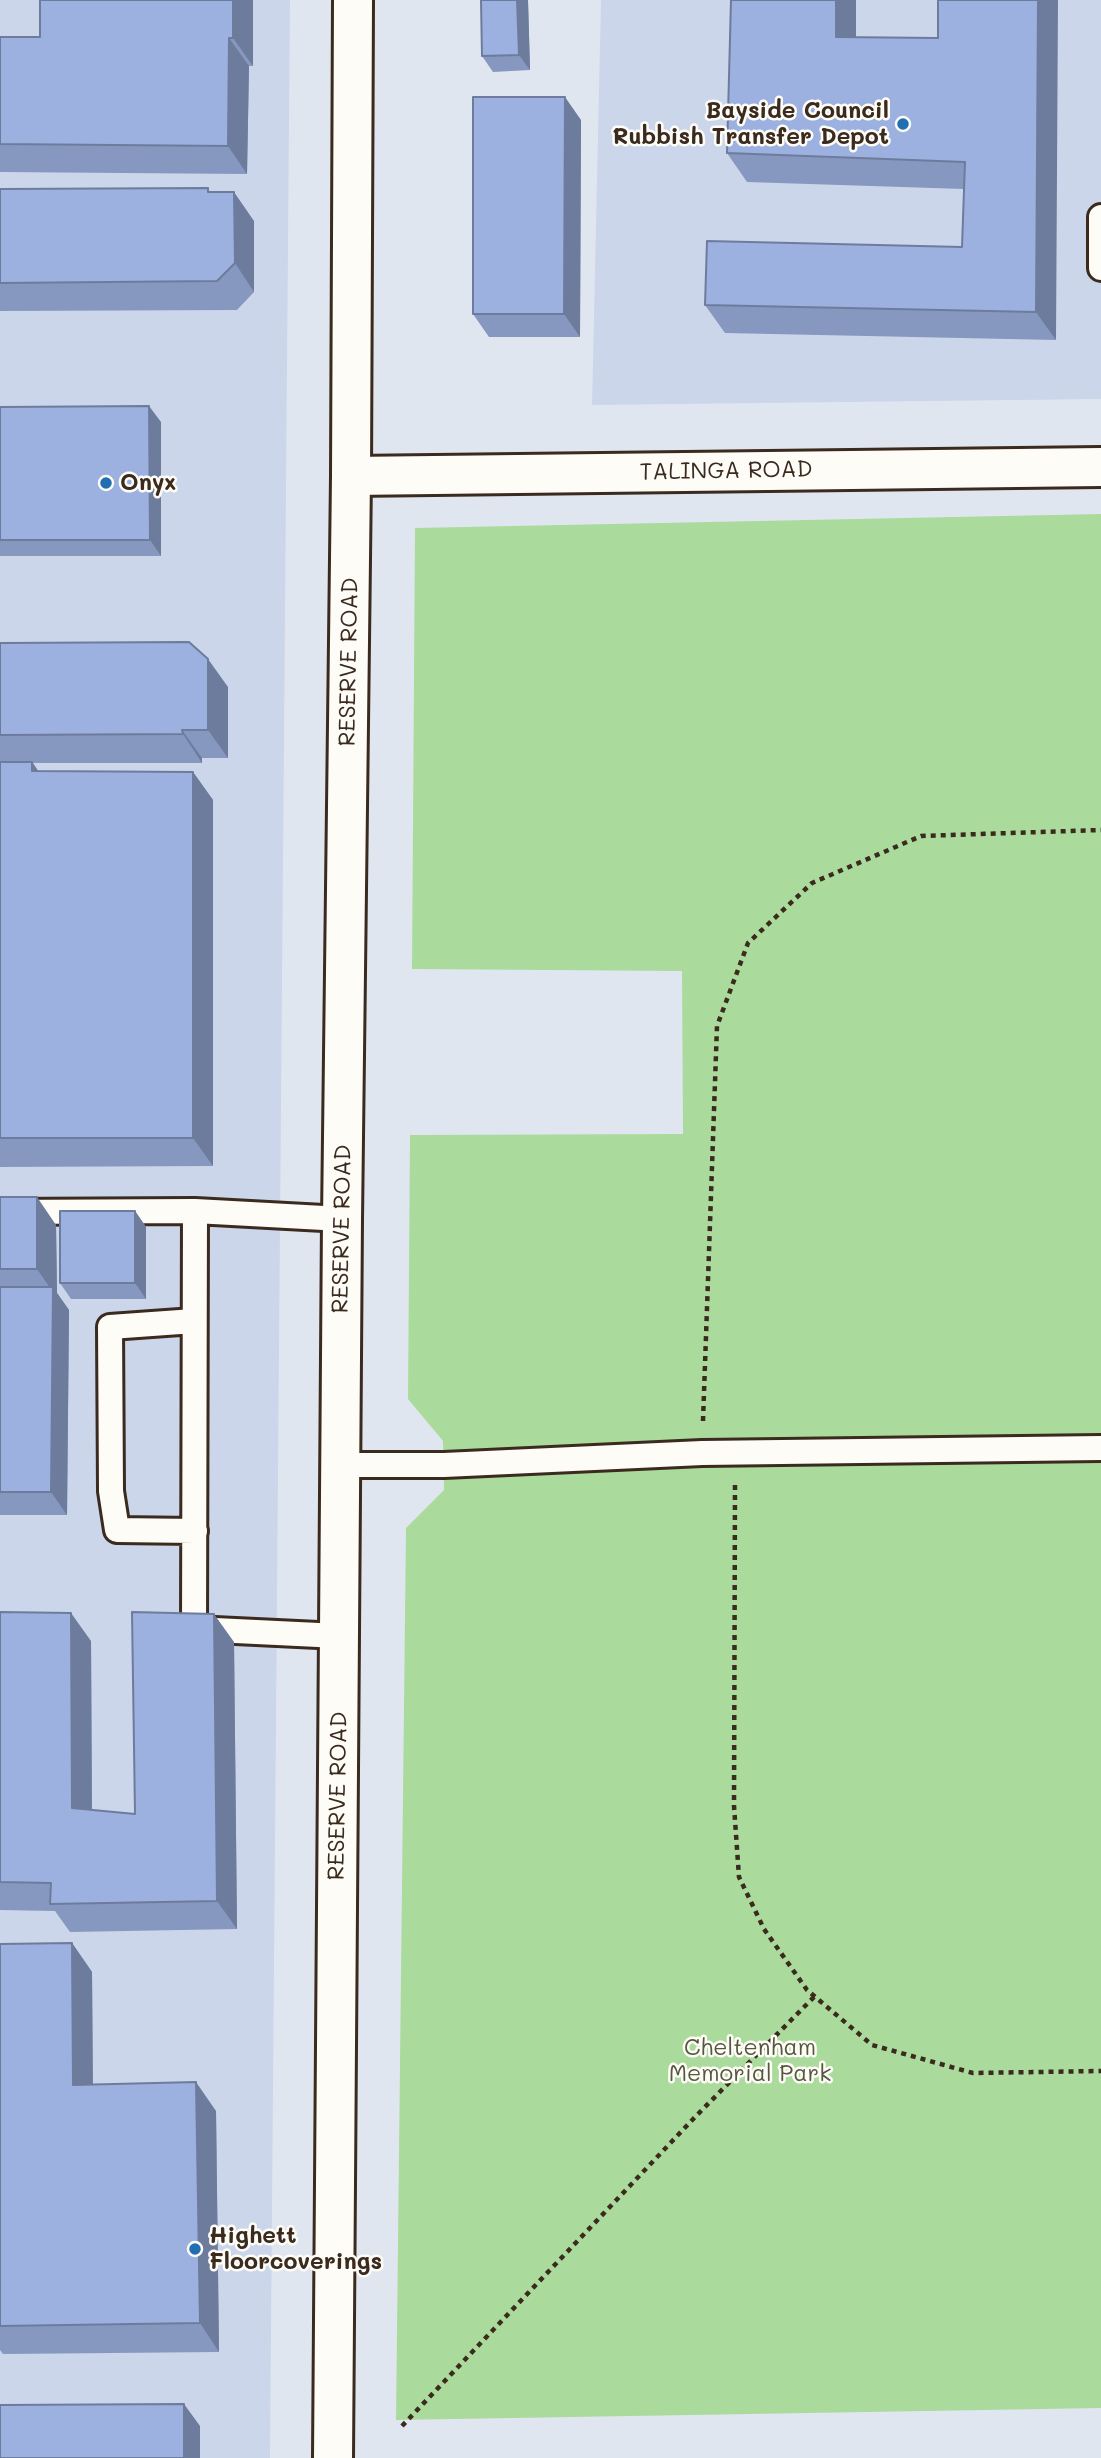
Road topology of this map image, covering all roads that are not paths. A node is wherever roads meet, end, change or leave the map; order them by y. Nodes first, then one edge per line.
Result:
1 (353, 0) edge
2 (1101, 217) edge
3 (1101, 268) edge
4 (1101, 467) edge
5 (351, 476) junction
6 (195, 1211) junction
7 (0, 1212) edge
8 (342, 1219) junction
9 (194, 1321) junction
10 (1101, 1448) edge
11 (340, 1465) junction
12 (195, 1531) junction
13 (339, 1636) junction
14 (333, 2458) edge

1 - 5 street, RESERVE ROAD
2 - 3 lane
4 - 5 street, TALINGA ROAD
5 - 8 street, RESERVE ROAD
6 - 7 lane
6 - 8 lane
6 - 9 lane
8 - 11 street, RESERVE ROAD
9 - 12 lane
9 - 12 lane
10 - 11 lane
11 - 13 street, RESERVE ROAD
12 - 13 lane
13 - 14 street, RESERVE ROAD

